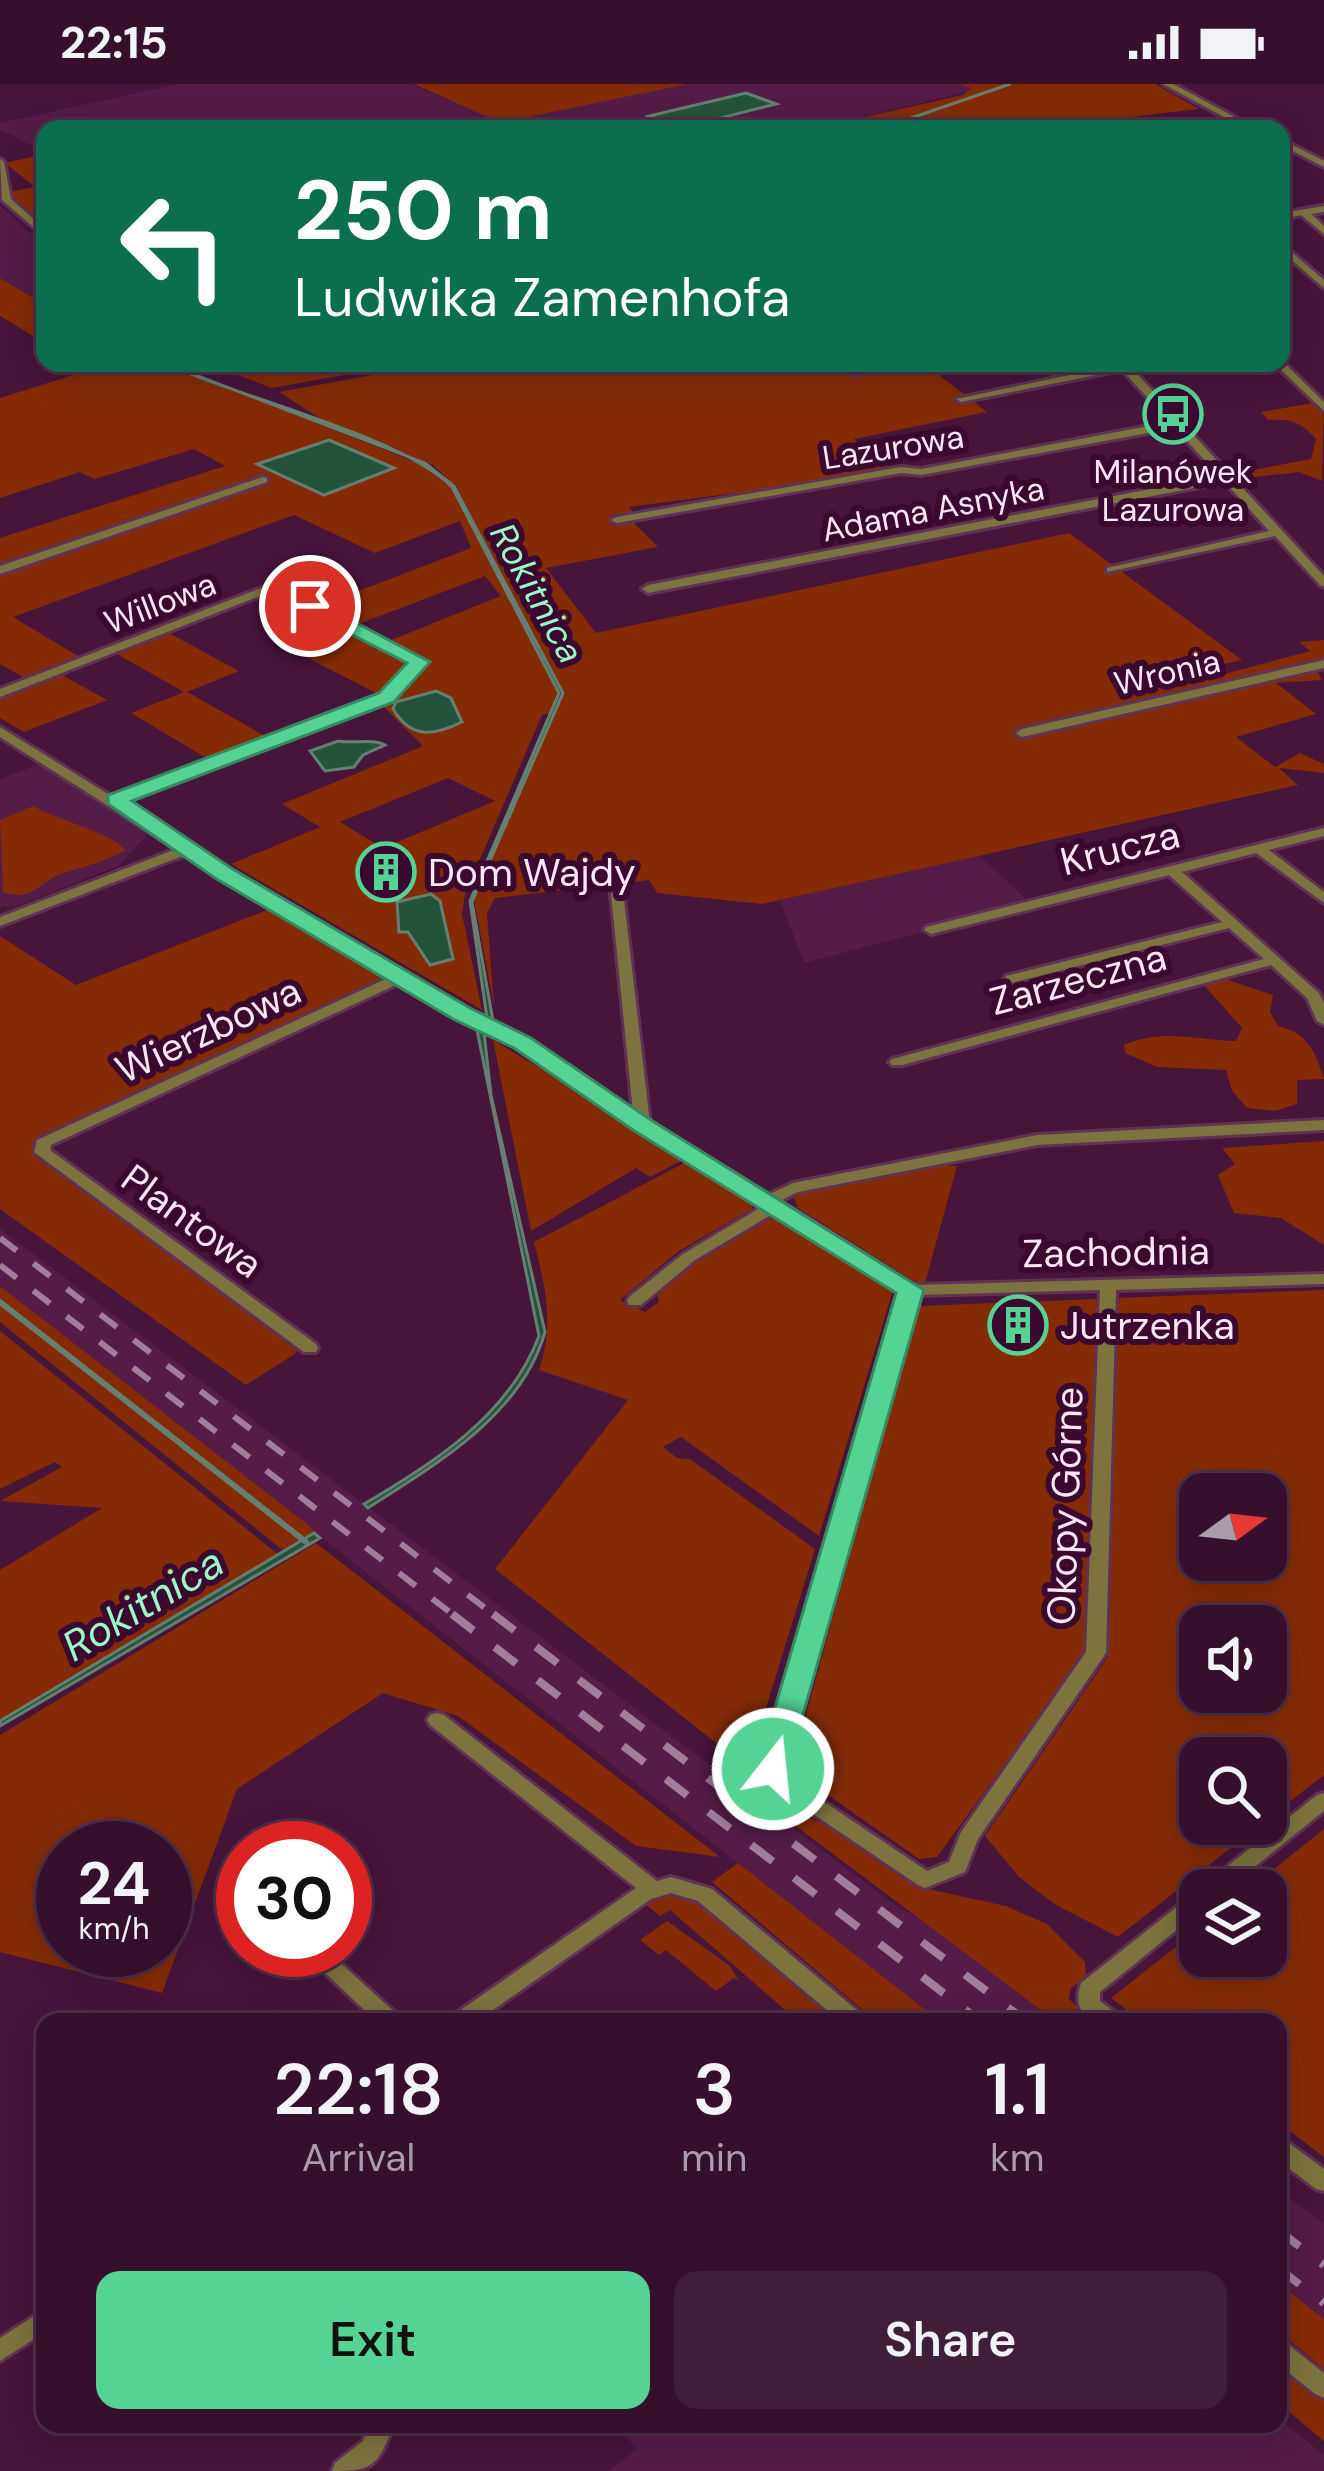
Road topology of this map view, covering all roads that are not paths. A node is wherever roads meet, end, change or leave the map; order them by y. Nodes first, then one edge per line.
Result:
1 (1167, 84) edge
2 (1236, 120) edge
3 (1290, 147) edge
4 (0, 162) edge
5 (1324, 164) edge
6 (1324, 209) edge
7 (1303, 212) junction
8 (1290, 214) edge
9 (36, 226) edge
10 (1324, 231) edge
11 (1290, 254) edge
12 (1324, 285) edge
13 (1089, 372) edge
14 (1129, 372) edge
15 (1288, 372) edge
16 (962, 399) dead end
17 (1324, 408) edge
18 (1177, 424) junction
19 (1227, 478) junction
20 (263, 480) dead end
21 (617, 520) dead end
22 (1277, 532) junction
23 (0, 570) edge
24 (1111, 570) dead end
25 (1324, 583) edge
26 (648, 589) dead end
27 (1324, 664) edge
28 (0, 693) edge
29 (0, 730) edge
30 (1022, 733) dead end
31 (116, 800) junction
32 (1324, 832) edge
33 (1258, 848) junction
34 (185, 850) junction
35 (1171, 869) junction
36 (618, 894) dead end
37 (1324, 899) edge
38 (0, 922) edge
39 (1233, 923) junction
40 (931, 930) dead end
41 (1275, 960) junction
42 (401, 977) junction
43 (1011, 980) dead end
44 (1324, 1021) edge
45 (897, 1062) dead end
46 (642, 1125) junction
47 (1324, 1125) edge
48 (43, 1143) joint
49 (773, 1203) junction
50 (1324, 1279) edge
51 (1108, 1285) junction
52 (910, 1290) junction
53 (634, 1301) dead end
54 (310, 1348) dead end
55 (437, 1720) dead end
56 (1323, 1803) edge
57 (1239, 1869) edge
58 (651, 1888) junction
59 (1179, 1917) edge
60 (342, 1977) edge
61 (381, 2013) edge
62 (473, 2013) edge
63 (845, 2013) edge
64 (1100, 2013) edge
65 (1287, 2154) edge
66 (1324, 2182) edge
67 (36, 2325) edge
68 (0, 2351) edge
69 (1287, 2357) edge
70 (1324, 2387) edge
71 (379, 2433) edge
72 (344, 2471) edge

1 - 2 street
3 - 5 street
4 - 9 street
6 - 7 street
7 - 8 street
7 - 10 street
11 - 12 street
13 - 16 street
14 - 18 street
15 - 17 street
18 - 19 street
18 - 21 street, Lazurowa
19 - 22 street
19 - 26 street, Adama Asnyka
20 - 23 street
22 - 24 street
22 - 25 street
27 - 30 street, Wronia
28 - 31 street, Willowa
29 - 31 street
31 - 34 street
32 - 33 street, Krucza
33 - 35 street, Krucza
33 - 37 street
34 - 38 street
34 - 42 street
35 - 39 street
35 - 40 street, Krucza
36 - 46 street
39 - 41 street
39 - 43 street
41 - 44 street
41 - 45 street, Zarzeczna
42 - 46 street
42 - 48 street, Wierzbowa
46 - 49 street
47 - 49 street
48 - 54 street, Plantowa
49 - 52 street
49 - 53 street
50 - 51 street, Zachodnia
51 - 52 street, Zachodnia
51 - 52 street, Okopy Górne
55 - 58 street
56 - 57 street
58 - 62 street
58 - 63 street
59 - 64 street
60 - 61 street
65 - 66 street
67 - 68 street
69 - 70 street
71 - 72 street

